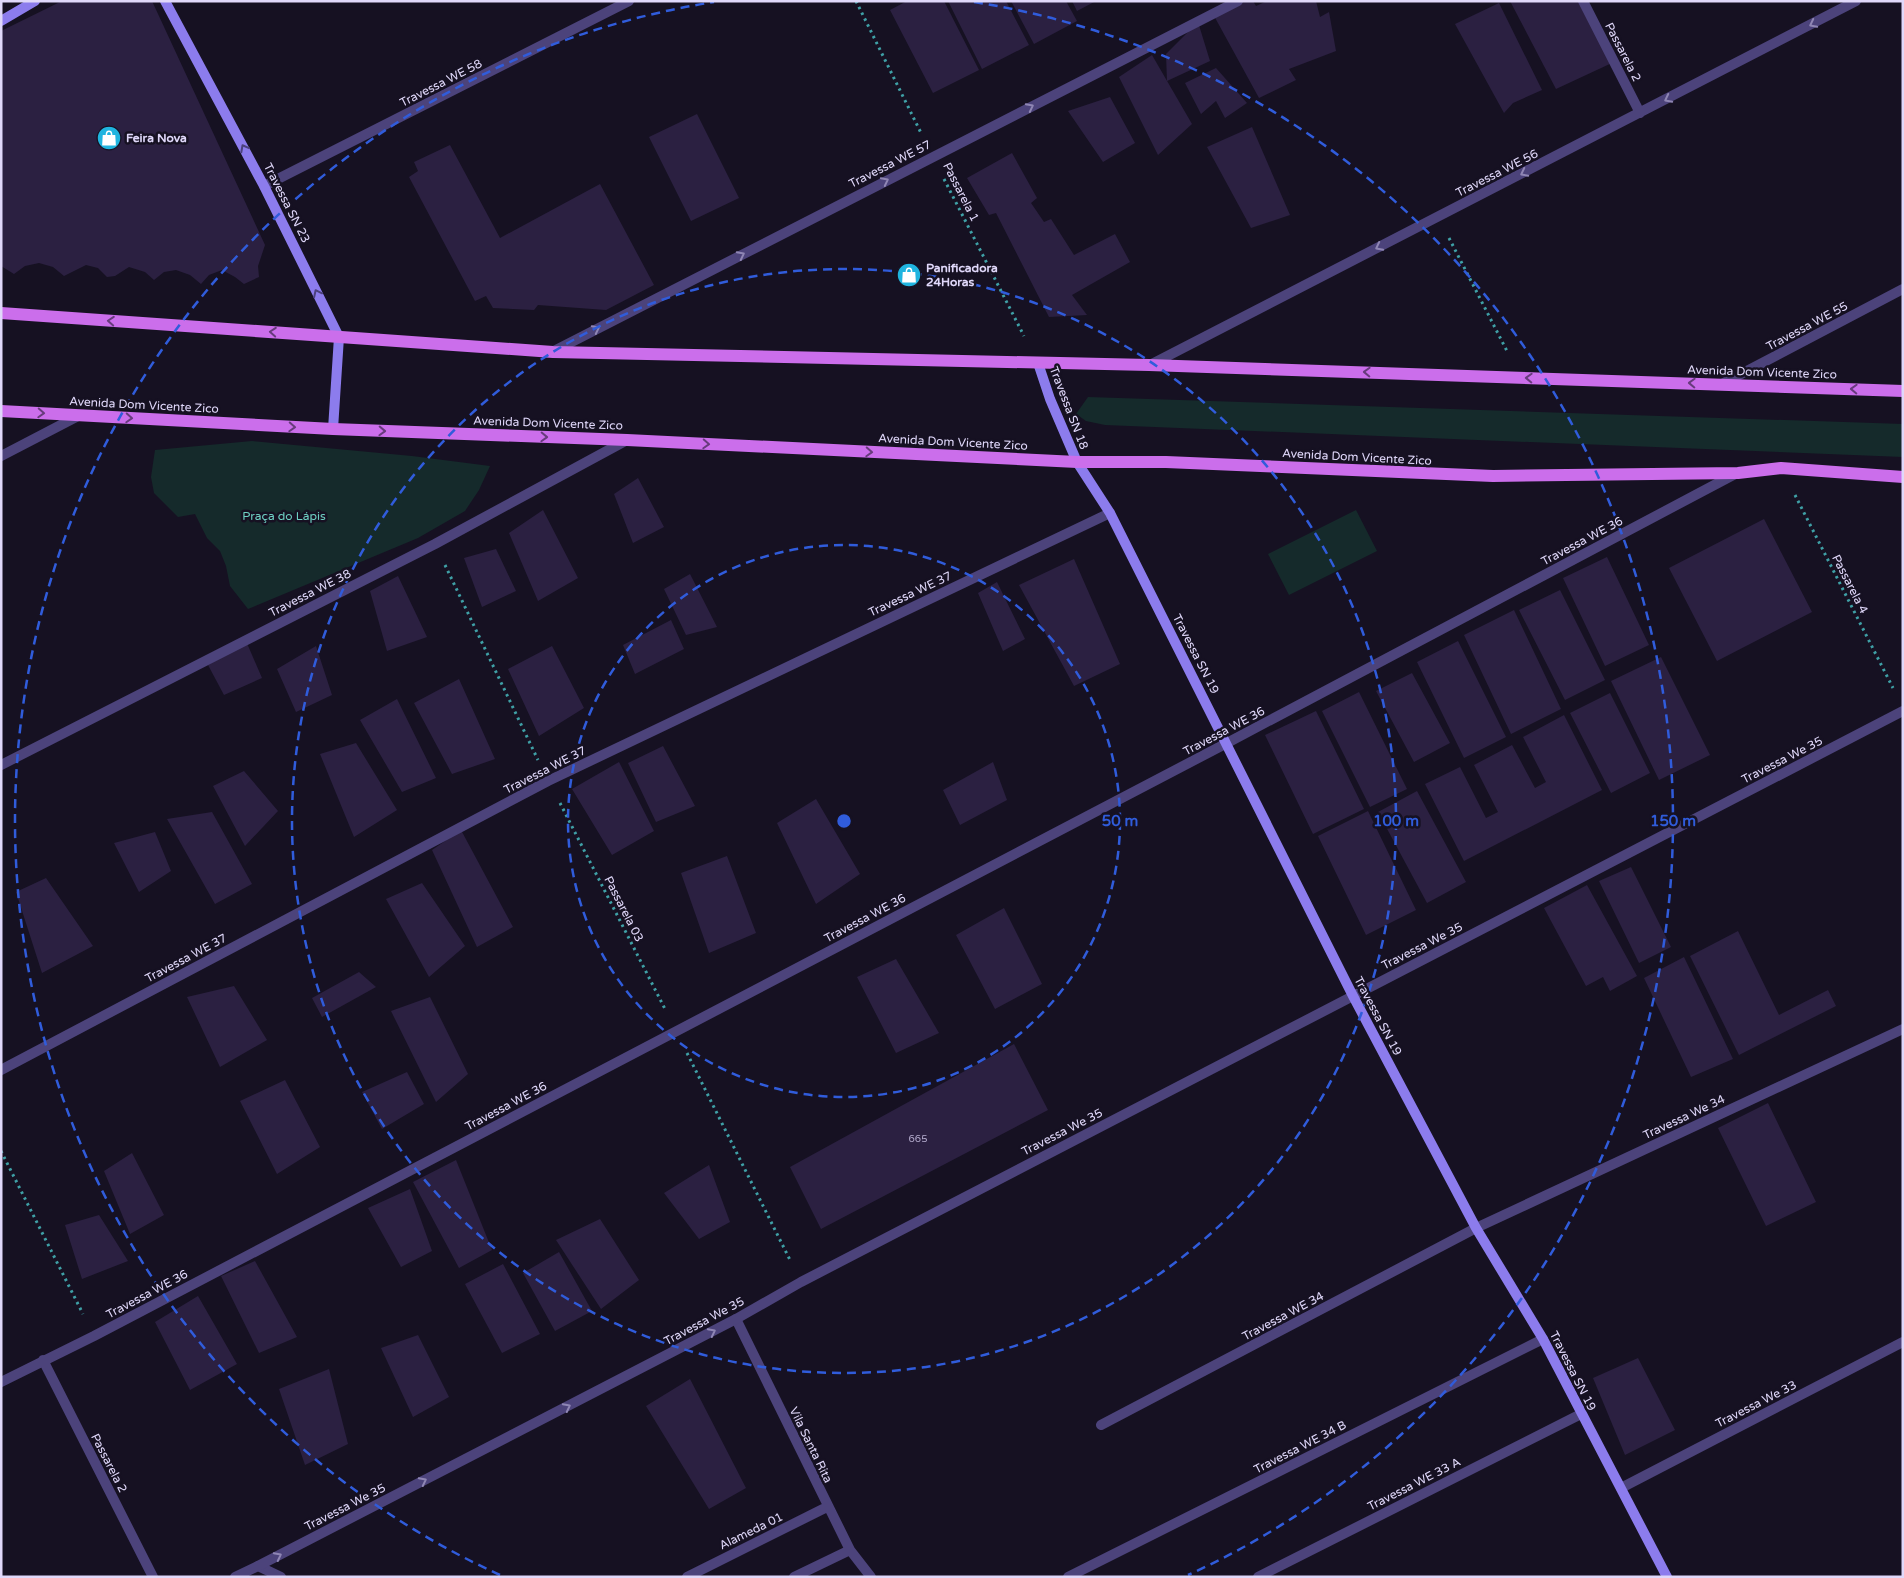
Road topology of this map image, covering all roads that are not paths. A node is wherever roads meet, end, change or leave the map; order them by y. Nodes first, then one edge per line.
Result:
1 (35, 1) edge
2 (166, 1) edge
3 (629, 1) edge
4 (1238, 1) edge
5 (1583, 1) edge
6 (1856, 1) edge
7 (1, 21) edge
8 (1640, 113) junction
9 (264, 186) junction
10 (1903, 289) edge
11 (1, 313) edge
12 (339, 337) junction
13 (553, 352) junction
14 (1038, 363) junction
15 (1149, 365) junction
16 (1722, 384) junction
17 (1903, 391) edge
18 (1, 411) edge
19 (81, 415) junction
20 (333, 429) junction
21 (627, 440) junction
22 (1, 456) edge
23 (1077, 462) junction
24 (1738, 473) junction
25 (1903, 477) edge
26 (1110, 513) junction
27 (1903, 711) edge
28 (1227, 743) junction
29 (1, 765) edge
30 (1353, 996) junction
31 (1903, 1029) edge
32 (1, 1070) edge
33 (1476, 1228) junction
34 (736, 1320) junction
35 (1543, 1339) junction
36 (1903, 1342) edge
37 (43, 1360) junction
38 (1, 1382) edge
39 (1581, 1414) junction
40 (1101, 1425) dead end
41 (1621, 1488) junction
42 (827, 1507) junction
43 (850, 1550) junction
44 (258, 1566) junction
45 (153, 1577) edge
46 (234, 1577) edge
47 (281, 1577) edge
48 (687, 1577) edge
49 (794, 1577) edge
50 (871, 1577) edge
51 (1068, 1577) edge
52 (1258, 1577) edge
53 (1667, 1577) edge

1 - 7 main road
9 -> 2 main road, Travessa SN 23
3 - 9 street, Travessa WE 58
13 -> 4 street, Travessa WE 57
5 - 8 street, Passarela 2
6 -> 8 street, Travessa WE 56
8 -> 15 street, Travessa WE 56
12 -> 9 main road, Travessa SN 23
10 - 16 street, Travessa WE 55
12 -> 11 main road, Avenida Dom Vicente Zico
12 - 13 main road, Avenida Dom Vicente Zico
12 - 20 main road
13 - 14 main road, Avenida Dom Vicente Zico
14 - 15 main road, Avenida Dom Vicente Zico
14 - 23 main road, Travessa SN 18
16 -> 15 main road, Avenida Dom Vicente Zico
17 -> 16 main road, Avenida Dom Vicente Zico
18 -> 19 main road, Avenida Dom Vicente Zico
19 -> 20 main road, Avenida Dom Vicente Zico
19 - 22 street
20 -> 21 main road, Avenida Dom Vicente Zico
21 -> 23 main road, Avenida Dom Vicente Zico
21 - 29 street, Travessa WE 38
23 - 24 main road, Avenida Dom Vicente Zico
23 - 26 main road, Travessa SN 19
24 - 25 main road, Avenida Dom Vicente Zico
24 - 28 street, Travessa WE 36
26 - 28 main road, Travessa SN 19
26 - 32 street, Travessa WE 37
27 - 30 street, Travessa We 35
28 - 30 main road, Travessa SN 19
28 - 37 street, Travessa WE 36
30 - 33 main road, Travessa SN 19
30 - 34 street, Travessa We 35
31 - 33 street, Travessa We 34
33 - 35 main road, Travessa SN 19
33 - 40 street, Travessa WE 34
34 - 42 street, Vila Santa Rita
44 -> 34 street, Travessa We 35
35 - 39 main road, Travessa SN 19
35 - 51 street, Travessa WE 34 B
36 - 41 street, Travessa We 33
37 - 38 street, Travessa WE 36
37 - 45 street, Passarela 2
39 - 41 main road, Travessa SN 19
39 - 52 street, Travessa WE 33 A
41 - 53 main road, Travessa SN 19
42 - 43 street, Vila Santa Rita
42 - 48 street, Alameda 01
43 - 49 street
43 - 50 street, Vila Santa Rita
44 - 46 street, Travessa We 35
44 - 47 street

